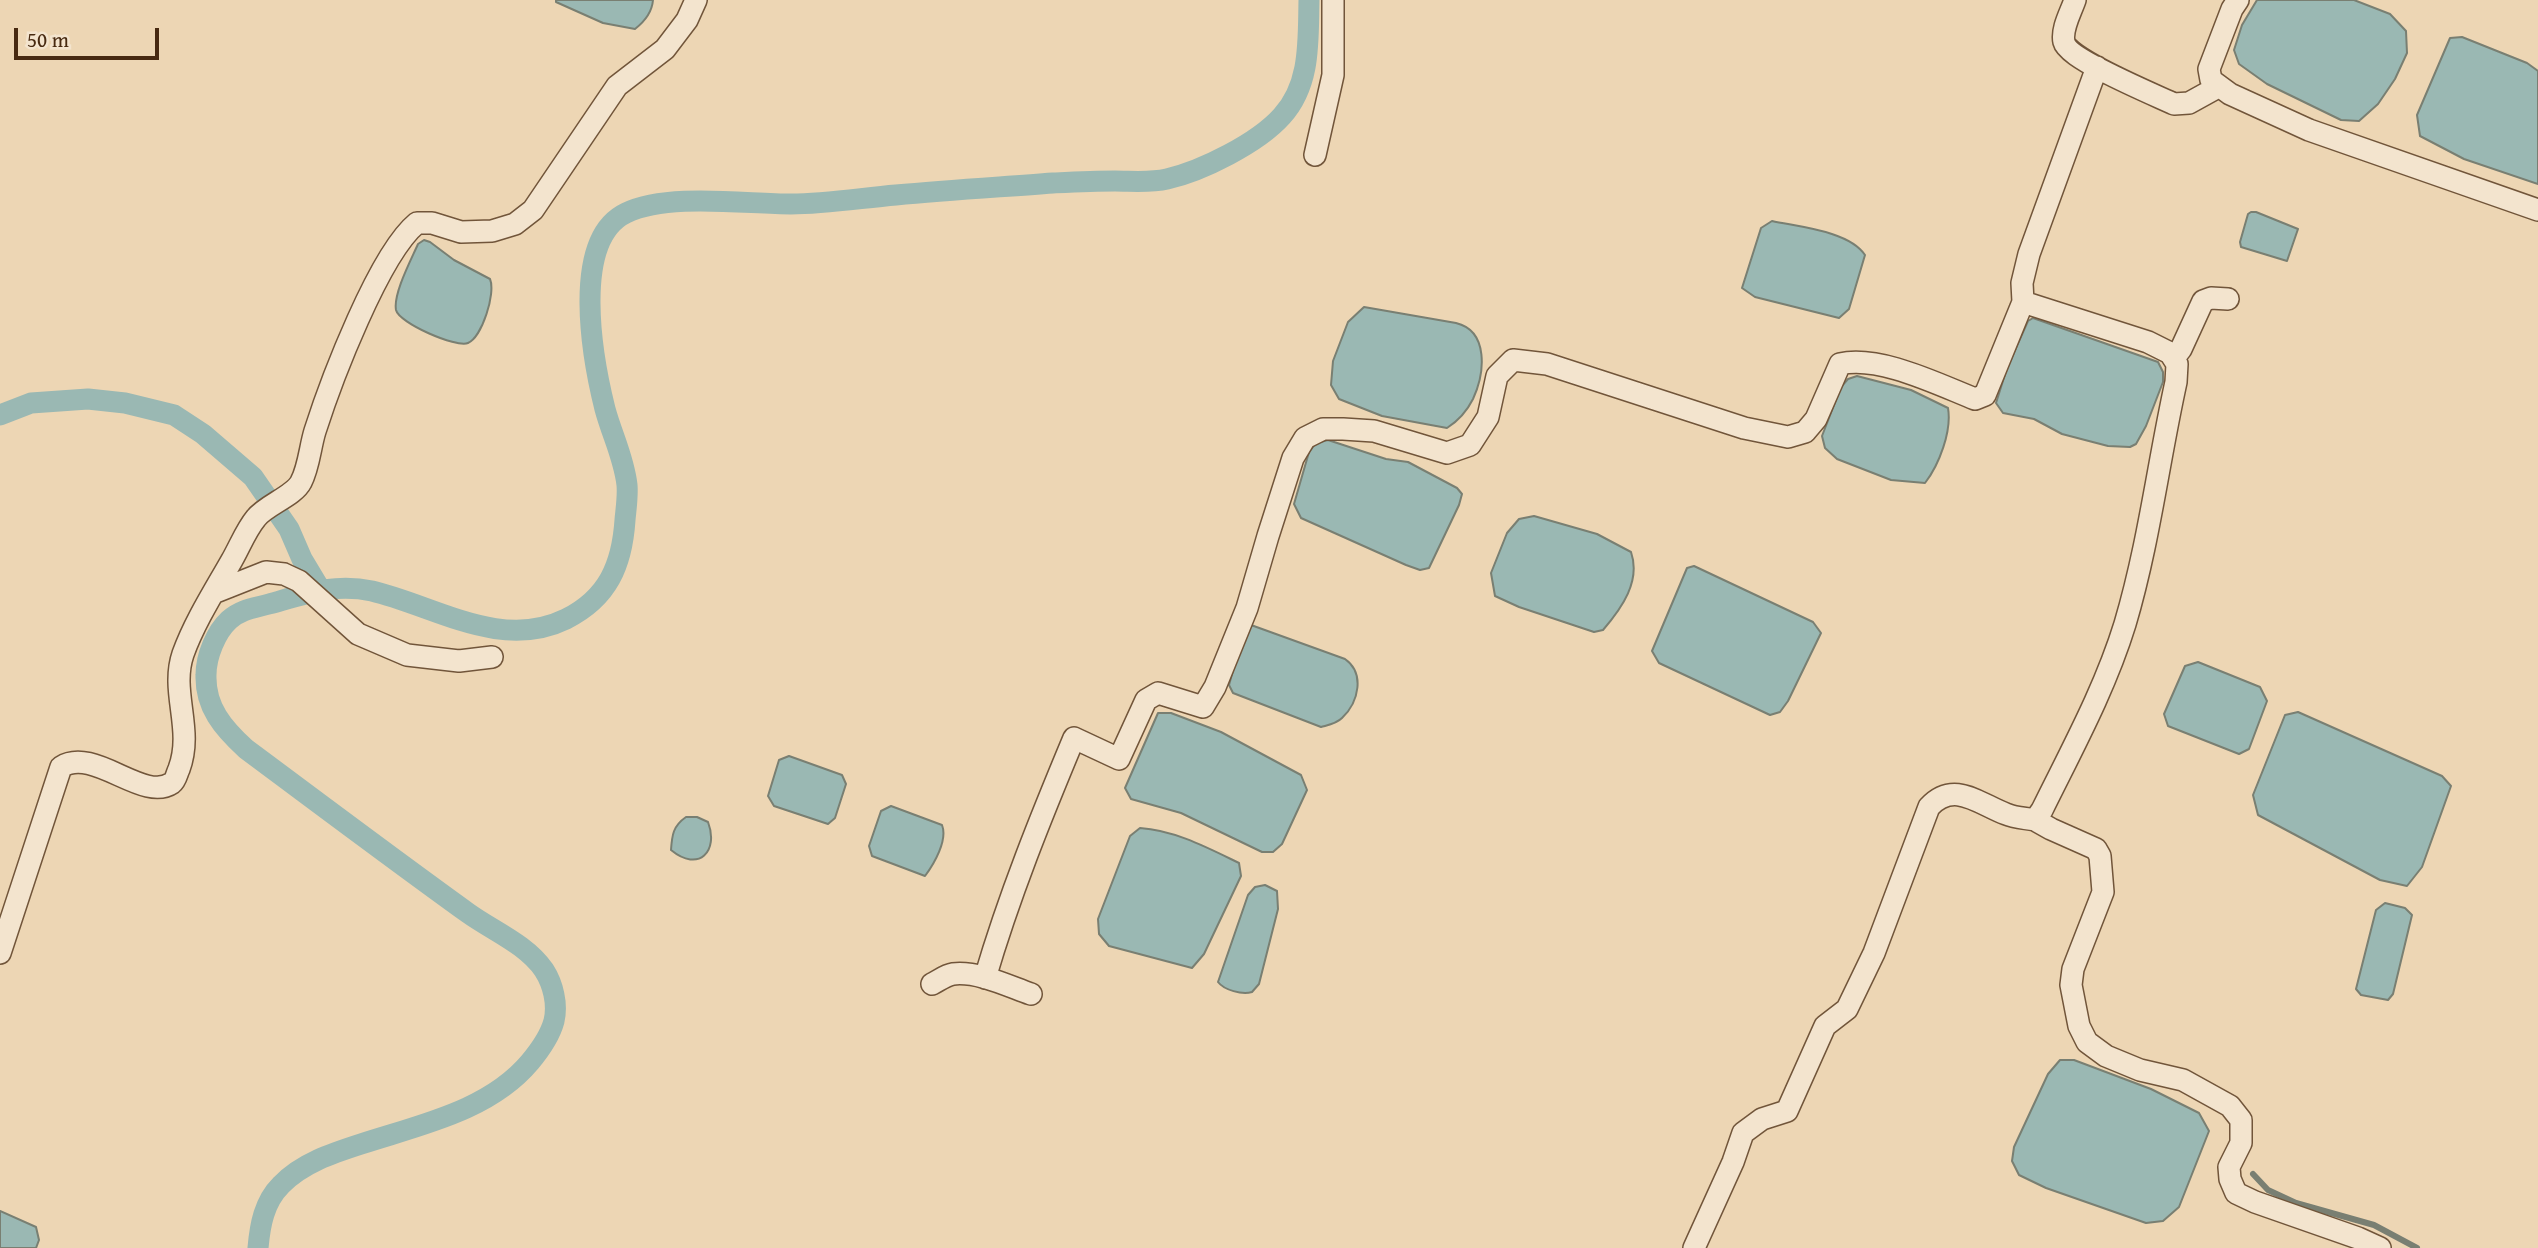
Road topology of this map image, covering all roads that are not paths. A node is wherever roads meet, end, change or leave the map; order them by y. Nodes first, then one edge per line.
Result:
1 (696, 0) edge
2 (1333, 0) edge
3 (2075, 0) edge
4 (2238, 0) edge
5 (2097, 66) junction
6 (2218, 86) junction
7 (1315, 155) dead end
8 (2538, 210) edge
9 (2228, 299) dead end
10 (2023, 302) junction
11 (2174, 358) junction
12 (213, 593) junction
13 (492, 657) dead end
14 (2035, 820) junction
15 (0, 953) edge
16 (985, 978) junction
17 (932, 984) dead end
18 (1031, 994) dead end
19 (1694, 1248) edge
20 (2380, 1248) edge

1 - 12 street
2 - 7 street
3 - 5 street
4 - 6 street
5 - 6 street
5 - 10 street
6 - 8 street
9 - 11 street
10 - 11 street
10 - 16 street
11 - 14 street
12 - 13 street
12 - 15 street
14 - 19 street
14 - 20 street
16 - 17 street
16 - 18 street

